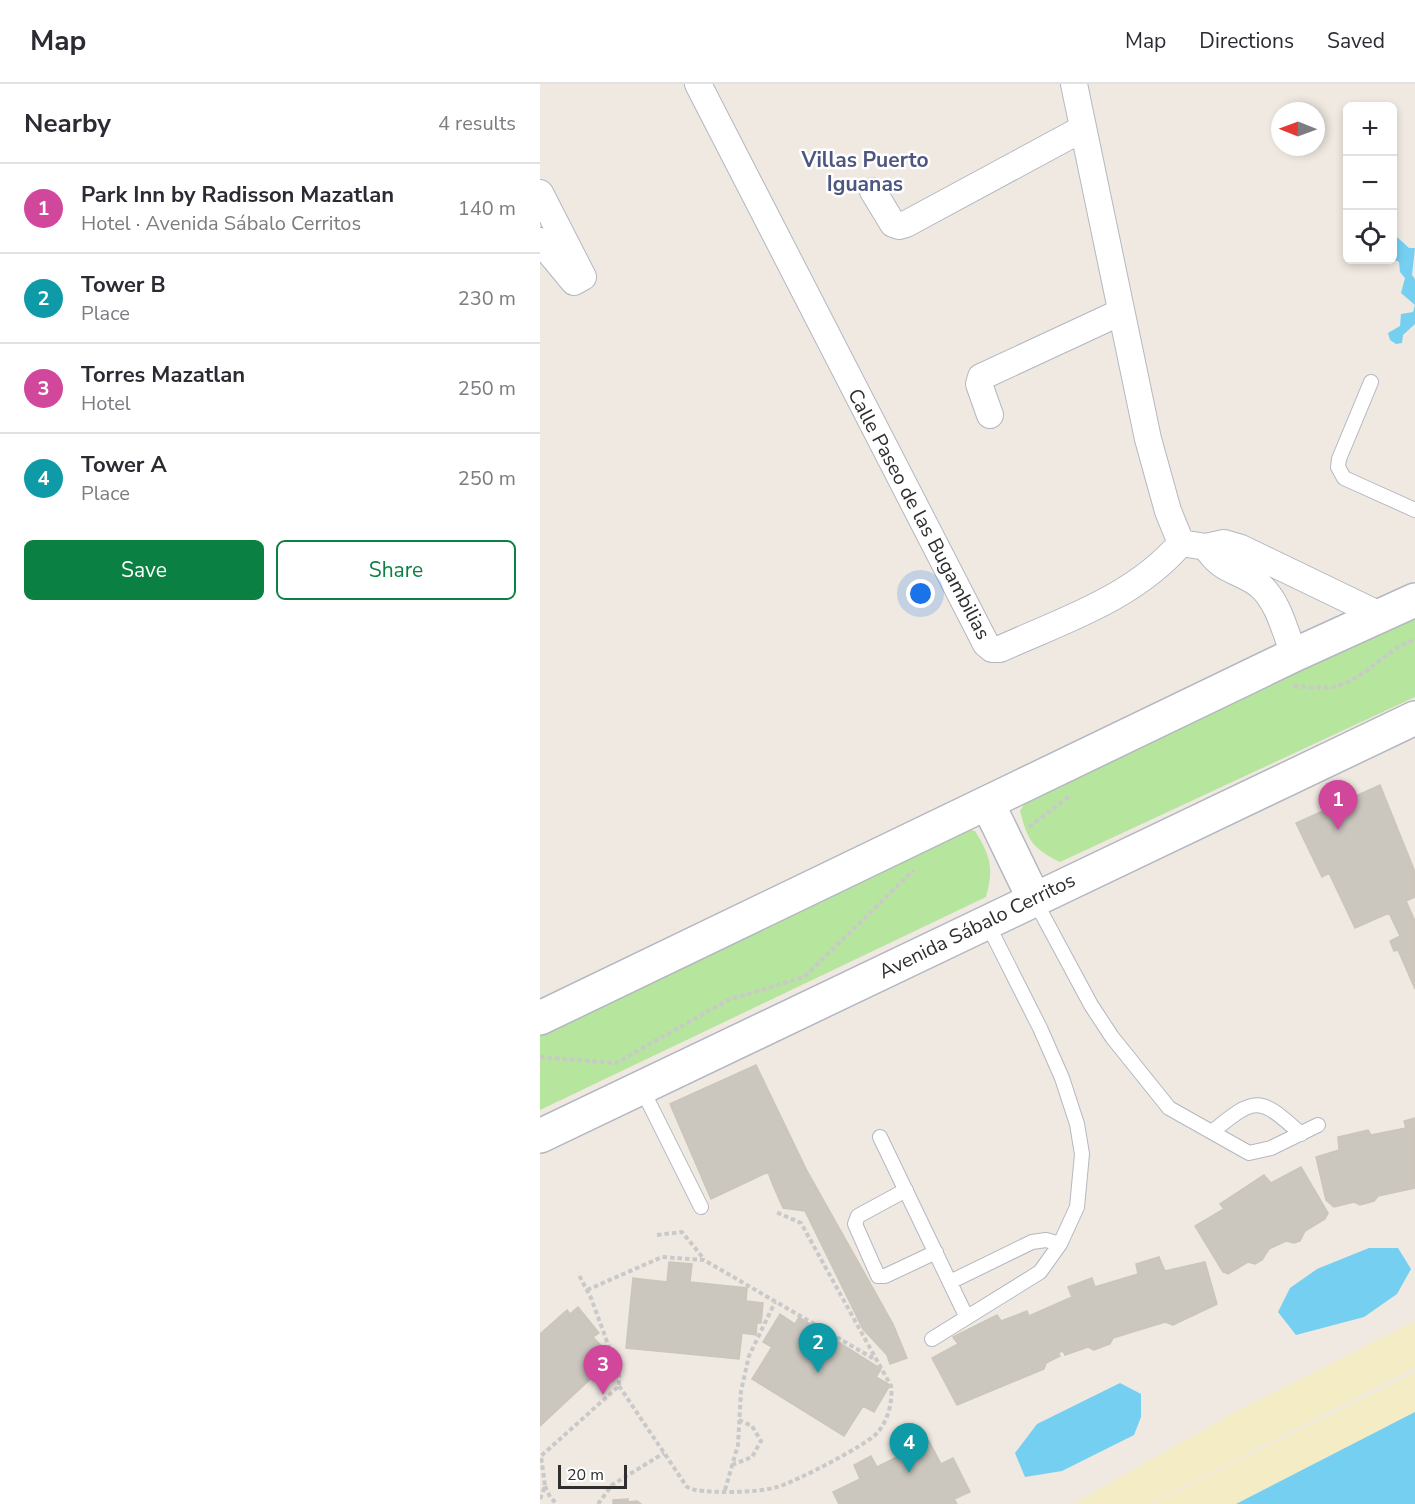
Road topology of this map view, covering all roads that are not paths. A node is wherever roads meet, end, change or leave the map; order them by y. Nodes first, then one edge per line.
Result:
1 (698, 84) edge
2 (1074, 84) edge
3 (1082, 129) junction
4 (873, 191) dead end
5 (540, 193) edge
6 (540, 241) edge
7 (1120, 312) junction
8 (1371, 382) dead end
9 (990, 416) dead end
10 (1413, 504) edge
11 (1180, 543) junction
12 (1206, 548) junction
13 (1276, 563) junction
14 (1259, 585) junction
15 (1415, 600) edge
16 (1382, 616) junction
17 (1291, 670) junction
18 (1415, 718) edge
19 (988, 804) junction
20 (1034, 899) junction
21 (986, 921) junction
22 (540, 1018) edge
23 (641, 1087) junction
24 (1318, 1125) dead end
25 (1212, 1132) junction
26 (1301, 1134) junction
27 (540, 1136) edge
28 (880, 1137) dead end
29 (906, 1190) junction
30 (701, 1207) dead end
31 (1060, 1244) junction
32 (936, 1251) junction
33 (950, 1282) junction
34 (966, 1316) junction
35 (932, 1339) dead end

1 - 11 street, Calle Paseo de las Bugambilias
2 - 3 street
3 - 4 street
3 - 7 street
5 - 6 street
7 - 9 street
7 - 11 street
8 - 10 lane
11 - 12 street
12 - 13 street
12 - 14 street
13 - 14 street
13 - 16 street
14 - 17 street
15 - 16 main road
16 - 17 main road
17 - 19 main road
18 - 20 main road, Avenida Sábalo Cerritos
19 - 20 main road
19 - 22 main road
20 - 21 main road, Avenida Sábalo Cerritos
20 - 25 lane
21 - 23 main road, Avenida Sábalo Cerritos
21 - 31 lane
23 - 27 main road, Avenida Sábalo Cerritos
23 - 30 lane
24 - 26 lane
25 - 26 lane
25 - 26 lane
28 - 29 lane
29 - 32 lane
29 - 32 lane
31 - 33 lane
31 - 34 lane
32 - 33 lane
33 - 34 lane
34 - 35 lane

